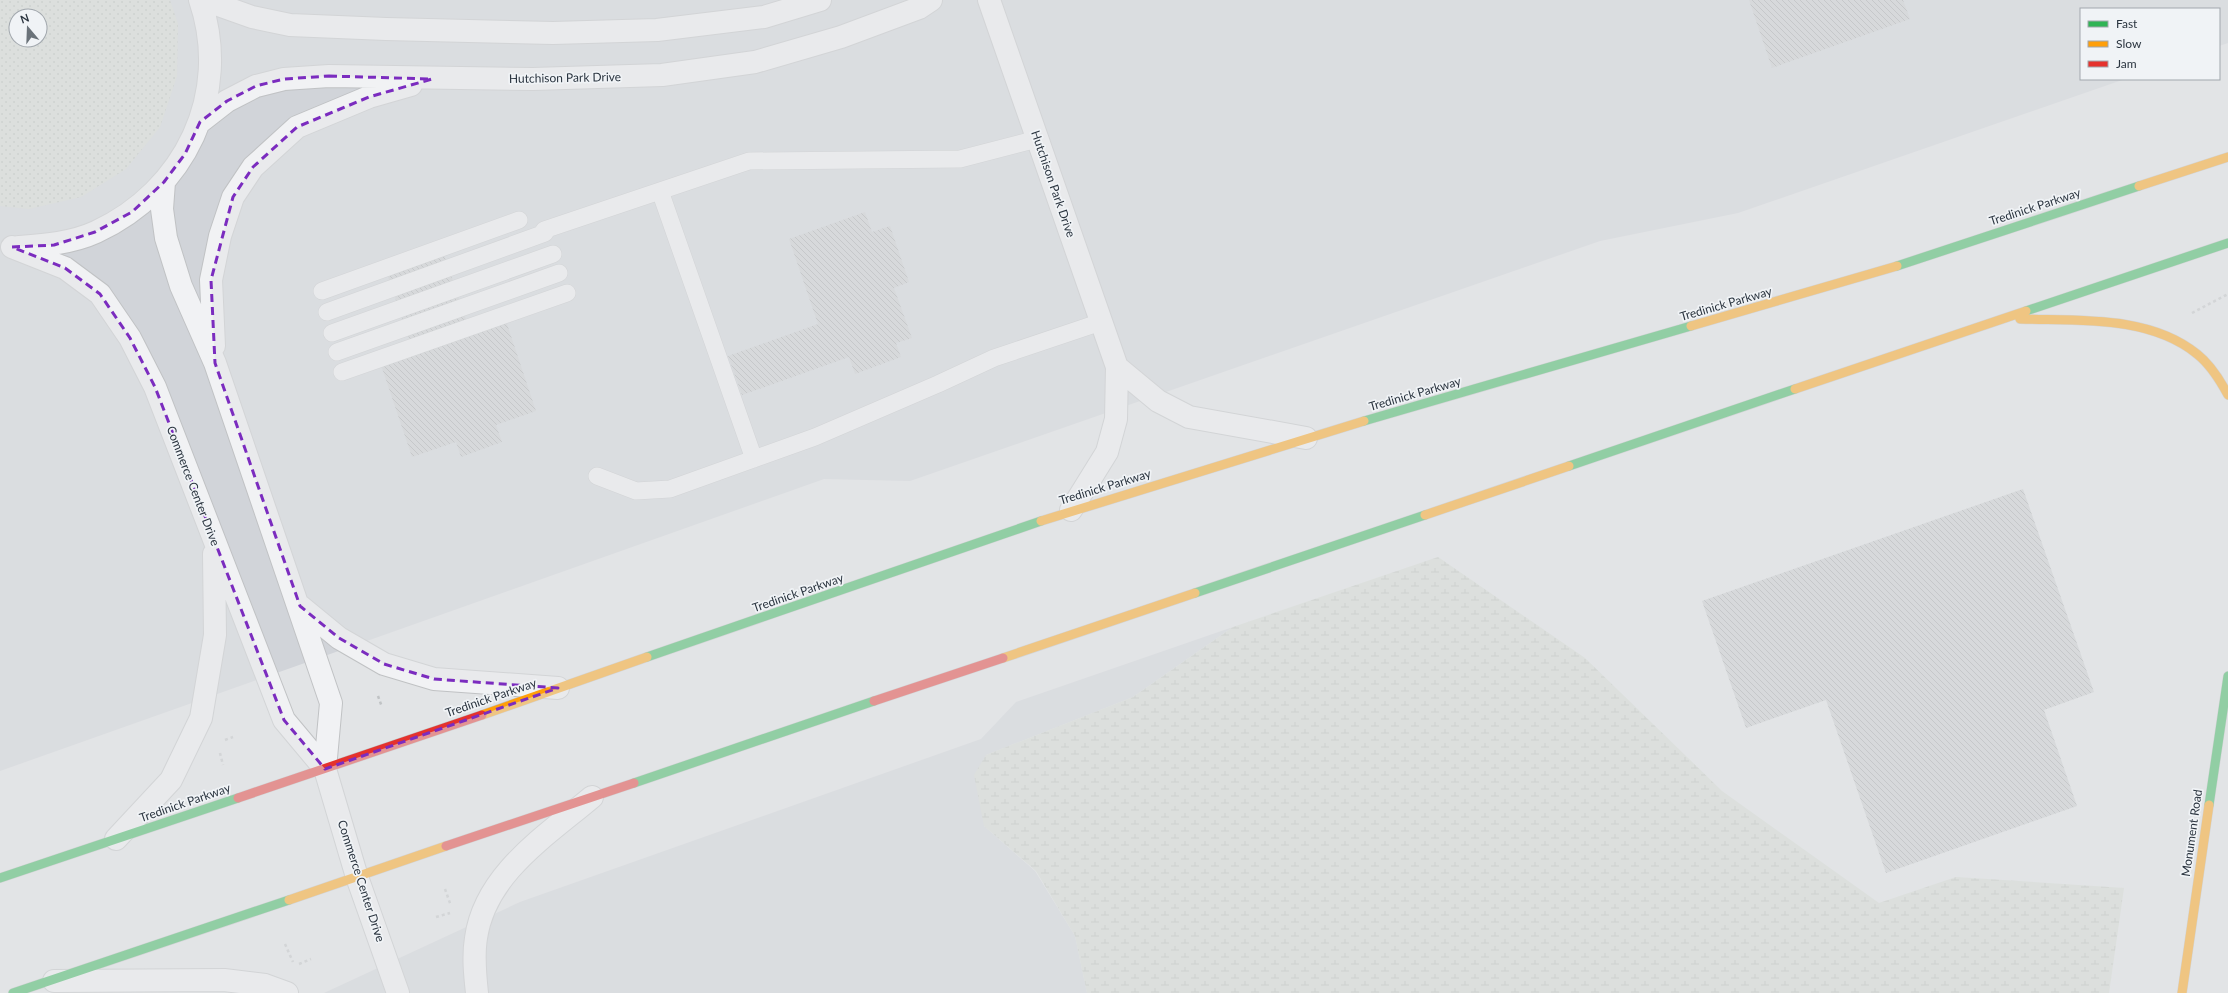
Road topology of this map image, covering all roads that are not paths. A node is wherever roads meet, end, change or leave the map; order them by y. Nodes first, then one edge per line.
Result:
1 (200, 0) edge
2 (216, 0) edge
3 (820, 0) edge
4 (931, 0) edge
5 (989, 0) edge
6 (432, 79) junction
7 (200, 122) junction
8 (1037, 139) junction
9 (2228, 157) edge
10 (164, 182) junction
11 (660, 191) junction
12 (519, 220) dead end
13 (2228, 242) edge
14 (6, 246) edge
15 (553, 254) dead end
16 (560, 273) dead end
17 (322, 291) dead end
18 (567, 293) dead end
19 (327, 312) dead end
20 (2007, 319) junction
21 (1102, 322) junction
22 (332, 333) dead end
23 (337, 352) dead end
24 (215, 363) junction
25 (1117, 368) junction
26 (342, 372) dead end
27 (2228, 395) edge
28 (1306, 438) junction
29 (754, 459) junction
30 (597, 476) dead end
31 (1071, 510) junction
32 (214, 541) junction
33 (300, 606) junction
34 (2228, 676) edge
35 (558, 688) junction
36 (325, 769) junction
37 (592, 798) junction
38 (116, 839) junction
39 (358, 877) junction
40 (0, 878) edge
41 (50, 981) junction
42 (14, 993) edge
43 (287, 993) edge
44 (398, 993) edge
45 (477, 993) edge
46 (2182, 993) edge

1 - 7 street
2 - 3 street
4 - 6 street, Hutchison Park Drive
5 - 8 street, Hutchison Park Drive
6 - 7 street, Hutchison Park Drive
6 - 24 street
7 - 10 street
8 - 11 lane
8 - 21 street, Hutchison Park Drive
9 - 28 street, Tredinick Parkway
10 - 14 street
10 - 24 street, Commerce Center Drive
11 - 19 lane
11 - 29 lane
12 - 17 lane
13 - 20 street
14 - 32 street, Commerce Center Drive
15 - 22 lane
16 - 23 lane
18 - 26 lane
20 - 27 street
20 - 37 street
21 - 25 street, Hutchison Park Drive
21 - 29 lane
24 - 33 street, Commerce Center Drive
25 - 28 street
25 - 31 street, Hutchison Park Drive
28 - 31 street, Tredinick Parkway
29 - 30 lane
31 - 35 street, Tredinick Parkway
32 - 36 street, Commerce Center Drive
32 - 38 street
33 - 35 street
33 - 36 street, Commerce Center Drive
34 - 46 street, Monument Road
35 - 36 street, Tredinick Parkway
36 - 38 street, Tredinick Parkway
36 - 39 street, Commerce Center Drive
37 - 39 street
37 - 45 street
38 - 40 street, Tredinick Parkway
39 - 41 street
39 - 44 street, Commerce Center Drive
41 - 42 street
41 - 43 street

